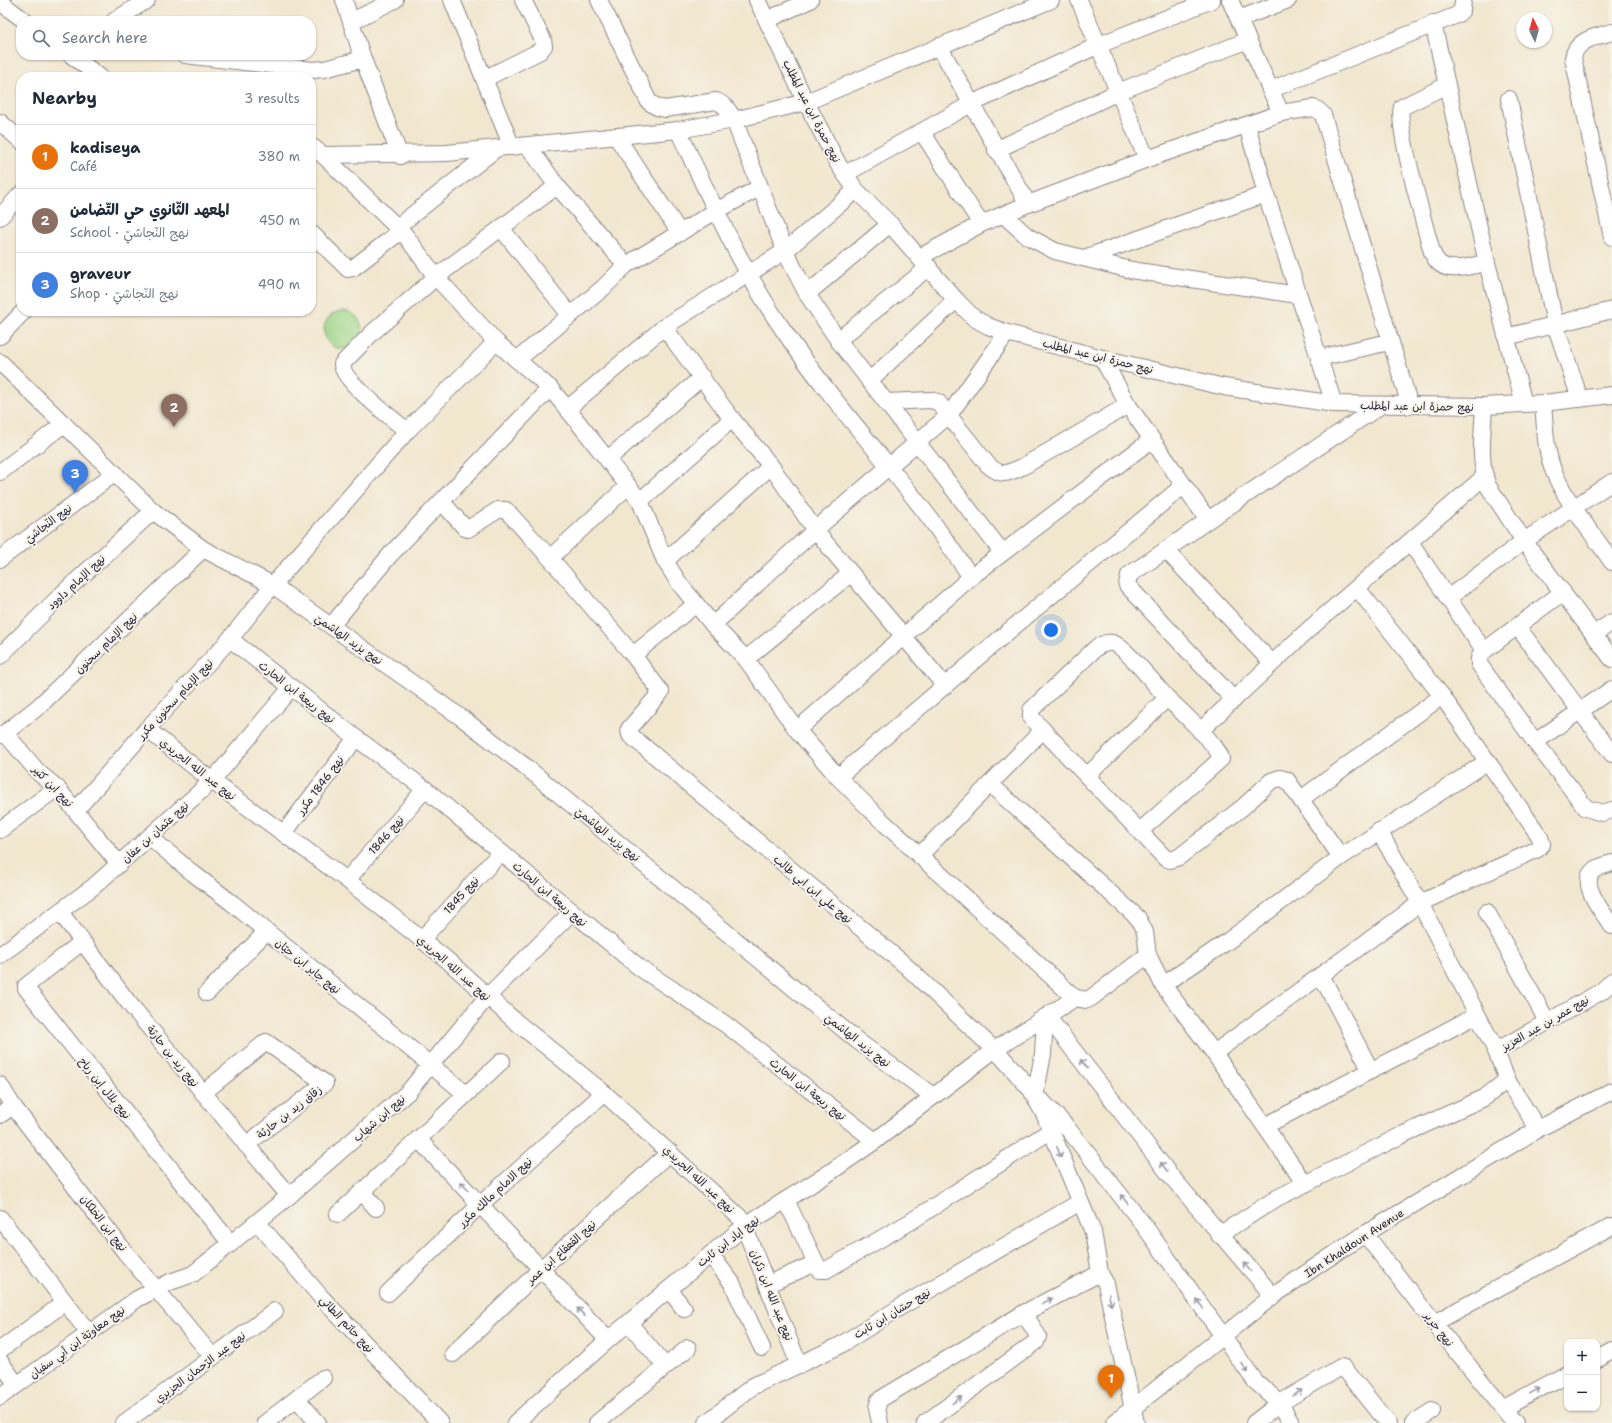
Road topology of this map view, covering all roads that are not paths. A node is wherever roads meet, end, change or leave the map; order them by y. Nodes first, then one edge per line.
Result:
1 (147, 0) edge
2 (344, 0) edge
3 (395, 0) edge
4 (452, 0) edge
5 (523, 0) edge
6 (599, 0) edge
7 (757, 0) edge
8 (810, 0) edge
9 (1051, 0) edge
10 (1079, 0) edge
11 (1212, 0) edge
12 (1230, 0) edge
13 (1288, 0) edge
14 (1463, 0) edge
15 (0, 2) edge
16 (1017, 6) edge
17 (18, 16) edge
18 (125, 16) edge
19 (1239, 19) junction
20 (767, 20) junction
21 (352, 21) junction
22 (1433, 23) junction
23 (1612, 32) edge
24 (1248, 40) junction
25 (1099, 45) junction
26 (939, 46) junction
27 (363, 58) junction
28 (77, 60) edge
29 (227, 60) edge
30 (93, 72) edge
31 (484, 79) junction
32 (1447, 85) junction
33 (1270, 90) junction
34 (1118, 92) junction
35 (1509, 99) dead end
36 (806, 102) junction
37 (971, 104) junction
38 (1281, 113) junction
39 (734, 120) junction
40 (1246, 125) junction
41 (1, 126) edge
42 (678, 130) junction
43 (922, 132) junction
44 (616, 136) junction
45 (16, 137) edge
46 (528, 146) junction
47 (505, 148) junction
48 (996, 150) junction
49 (317, 151) edge
50 (400, 156) junction
51 (1146, 158) junction
52 (845, 174) junction
53 (558, 186) junction
54 (759, 188) junction
55 (856, 190) junction
56 (1266, 194) junction
57 (16, 199) edge
58 (1028, 204) junction
59 (1608, 209) edge
60 (716, 210) junction
61 (1004, 215) junction
62 (0, 217) edge
63 (890, 224) junction
64 (981, 224) junction
65 (501, 228) junction
66 (399, 229) junction
67 (680, 233) junction
68 (316, 238) edge
69 (1612, 238) edge
70 (784, 251) junction
71 (1084, 258) junction
72 (924, 262) junction
73 (1487, 263) junction
74 (626, 265) junction
75 (749, 273) junction
76 (436, 277) junction
77 (807, 294) junction
78 (1298, 295) junction
79 (956, 300) junction
80 (1612, 310) edge
81 (570, 315) junction
82 (19, 316) edge
83 (1555, 324) junction
84 (664, 327) junction
85 (1007, 334) junction
86 (0, 336) edge
87 (1506, 337) junction
88 (838, 340) junction
89 (496, 342) junction
90 (1390, 342) junction
91 (1102, 358) junction
92 (1319, 358) junction
93 (516, 360) junction
94 (0, 362) edge
95 (702, 377) junction
96 (870, 381) junction
97 (550, 388) junction
98 (1612, 395) edge
99 (1580, 399) junction
100 (886, 402) junction
101 (1543, 403) junction
102 (1334, 404) junction
103 (1524, 404) junction
104 (1128, 405) junction
105 (1380, 406) junction
106 (1410, 406) junction
107 (1484, 406) junction
108 (568, 409) junction
109 (948, 415) junction
110 (732, 419) junction
111 (64, 424) junction
112 (407, 431) junction
113 (1151, 440) junction
114 (918, 442) junction
115 (608, 459) junction
116 (771, 466) junction
117 (888, 468) junction
118 (0, 472) edge
119 (114, 473) junction
120 (1485, 476) junction
121 (1612, 482) edge
122 (628, 486) junction
123 (1183, 486) junction
124 (640, 501) junction
125 (442, 502) junction
126 (1574, 507) junction
127 (153, 510) junction
128 (1208, 520) junction
129 (815, 530) junction
130 (1524, 541) junction
131 (1410, 542) junction
132 (204, 549) junction
133 (1166, 550) junction
134 (1002, 552) junction
135 (550, 558) junction
136 (0, 559) edge
137 (665, 561) junction
138 (1612, 562) edge
139 (850, 574) junction
140 (971, 577) junction
141 (272, 586) junction
142 (1357, 588) junction
143 (1563, 592) junction
144 (1448, 598) junction
145 (696, 604) junction
146 (1612, 622) edge
147 (713, 625) junction
148 (331, 626) junction
149 (1517, 626) junction
150 (1594, 634) junction
151 (904, 637) junction
152 (230, 639) junction
153 (1484, 651) junction
154 (633, 654) junction
155 (0, 656) edge
156 (746, 659) junction
157 (1612, 659) edge
158 (1272, 663) junction
159 (944, 686) junction
160 (291, 688) junction
161 (1612, 689) edge
162 (1442, 696) junction
163 (1167, 698) junction
164 (1234, 700) junction
165 (1580, 710) junction
166 (146, 729) junction
167 (797, 730) junction
168 (1043, 730) junction
169 (1200, 731) junction
170 (2, 734) edge
171 (356, 738) junction
172 (1535, 742) junction
173 (1612, 754) edge
174 (1488, 761) junction
175 (1088, 775) junction
176 (838, 777) junction
177 (212, 781) junction
178 (990, 784) junction
179 (57, 788) junction
180 (426, 789) junction
181 (1301, 799) junction
182 (76, 810) junction
183 (1612, 810) edge
184 (0, 830) edge
185 (1140, 831) junction
186 (1379, 832) junction
187 (284, 833) junction
188 (150, 836) junction
189 (501, 852) junction
190 (921, 854) junction
191 (1341, 857) junction
192 (1612, 863) edge
193 (119, 864) junction
194 (347, 880) junction
195 (1420, 902) junction
196 (60, 912) junction
197 (572, 912) junction
198 (1487, 912) dead end
199 (1612, 926) edge
200 (266, 932) junction
201 (422, 939) junction
202 (82, 942) junction
203 (0, 955) edge
204 (1148, 955) junction
205 (1322, 975) junction
206 (1612, 981) edge
207 (1163, 985) junction
208 (207, 993) dead end
209 (487, 997) junction
210 (1075, 998) junction
211 (1477, 1015) junction
212 (1046, 1017) junction
213 (1547, 1021) junction
214 (994, 1050) junction
215 (1496, 1051) junction
216 (1214, 1053) junction
217 (502, 1061) dead end
218 (431, 1066) junction
219 (1370, 1071) junction
220 (1507, 1080) junction
221 (0, 1086) edge
222 (1612, 1091) edge
223 (203, 1093) junction
224 (604, 1093) junction
225 (466, 1094) junction
226 (1034, 1094) junction
227 (933, 1096) junction
228 (6, 1110) edge
229 (1265, 1126) junction
230 (1538, 1129) junction
231 (1050, 1131) junction
232 (418, 1139) junction
233 (875, 1141) junction
234 (246, 1145) junction
235 (670, 1152) junction
236 (1305, 1184) junction
237 (362, 1192) junction
238 (289, 1196) junction
239 (786, 1200) junction
240 (1080, 1202) junction
241 (481, 1204) junction
242 (376, 1208) dead end
243 (338, 1214) dead end
244 (0, 1218) edge
245 (257, 1222) junction
246 (746, 1225) junction
247 (1612, 1226) edge
248 (1366, 1234) junction
249 (1219, 1235) junction
250 (231, 1244) junction
251 (711, 1255) junction
252 (816, 1263) junction
253 (541, 1269) junction
254 (1100, 1273) junction
255 (768, 1284) junction
256 (156, 1288) junction
257 (669, 1289) junction
258 (388, 1293) dead end
259 (1273, 1296) junction
260 (64, 1303) junction
261 (684, 1309) dead end
262 (275, 1311) dead end
263 (1024, 1313) junction
264 (629, 1323) junction
265 (1434, 1323) junction
266 (89, 1333) junction
267 (1223, 1336) junction
268 (608, 1340) junction
269 (688, 1348) dead end
270 (762, 1348) dead end
271 (0, 1350) edge
272 (1612, 1350) edge
273 (453, 1354) dead end
274 (1600, 1356) edge
275 (214, 1357) junction
276 (0, 1361) edge
277 (799, 1365) junction
278 (665, 1366) junction
279 (1565, 1375) edge
280 (324, 1378) dead end
281 (18, 1385) junction
282 (0, 1397) edge
283 (297, 1399) junction
284 (1280, 1404) junction
285 (1504, 1408) junction
286 (1432, 1411) dead end
287 (1134, 1416) edge
288 (714, 1421) edge
289 (124, 1423) edge
290 (265, 1423) edge
291 (318, 1423) edge
292 (440, 1423) edge
293 (515, 1423) edge
294 (597, 1423) edge
295 (880, 1423) edge
296 (925, 1423) edge
297 (1114, 1423) edge
298 (1254, 1423) edge
299 (1291, 1423) edge
300 (1388, 1423) edge
301 (1414, 1423) edge
302 (1515, 1423) edge

1 - 18 street
2 - 21 street
3 - 21 street
4 - 31 street
5 - 31 street
6 - 39 street
7 - 20 street, نهج حمزة ابن عبد المطلب
8 - 20 street
9 - 16 street
10 - 25 street
11 - 25 street
12 - 19 street
13 - 19 street
14 - 22 street
15 - 17 street
16 - 26 street
19 - 24 street
20 - 36 street, نهج حمزة ابن عبد المطلب
21 - 27 street
22 - 32 street
22 - 33 street
23 - 59 street
24 - 33 street
24 - 34 street
25 - 34 street
25 - 37 street
26 - 36 street
26 - 37 street
27 - 29 street
27 - 50 street
28 - 30 street
31 - 47 street
32 - 73 street
32 - 73 street
33 - 38 street
34 - 48 street
34 - 51 street
35 - 83 street
36 - 39 street
36 - 52 street, نهج حمزة ابن عبد المطلب
37 - 43 street
37 - 48 street
38 - 40 street
38 - 90 street
39 - 42 street
39 - 54 street
40 - 51 street
40 - 56 street
41 - 45 street
42 - 44 street
42 - 60 street
43 - 52 street
43 - 64 street
44 - 46 street
44 - 67 street
46 - 47 street
46 - 53 street
47 - 50 street
47 - 66 street
48 - 58 street
49 - 50 street
49 - 66 street
51 - 58 street
52 - 55 street, نهج حمزة ابن عبد المطلب
53 - 65 street
53 - 74 street
54 - 60 street
54 - 70 street
55 - 63 street, نهج حمزة ابن عبد المطلب
55 - 70 street
56 - 71 street
56 - 78 street
57 - 62 street
58 - 61 street
59 - 69 street
60 - 67 street
60 - 75 street
61 - 64 street
61 - 71 street
63 - 72 street, نهج حمزة ابن عبد المطلب
63 - 77 street
64 - 72 street
65 - 76 street
65 - 81 street
66 - 68 street
66 - 76 street
67 - 74 street
70 - 75 street
70 - 77 street
71 - 78 street
72 - 79 street, نهج حمزة ابن عبد المطلب
72 - 88 street
73 - 87 street
74 - 81 street
75 - 84 street
75 - 117 street
76 - 89 street
76 - 112 street
77 - 88 street
78 - 92 street
79 - 85 street, نهج حمزة ابن عبد المطلب
79 - 96 street
80 - 83 street
81 - 93 street
82 - 86 street
83 - 87 street
83 - 99 street
84 - 95 street
84 - 108 street
85 - 91 street, نهج حمزة ابن عبد المطلب
85 - 109 street
87 - 103 street
88 - 96 street
89 - 93 street
89 - 112 street, نهج الإمام سحنون مكرر
90 - 92 street
90 - 106 street
91 - 102 street, نهج حمزة ابن عبد المطلب
91 - 104 street
92 - 102 street
93 - 97 street
94 - 111 street, نهج يزيد الهاشميّ
95 - 110 street
95 - 115 street
96 - 100 street
97 - 108 street
97 - 125 street
98 - 99 street, نهج حمزة ابن عبد المطلب
99 - 101 street, نهج حمزة ابن عبد المطلب
100 - 109 street
100 - 114 street
101 - 103 street, نهج حمزة ابن عبد المطلب
101 - 126 street
102 - 105 street, نهج حمزة ابن عبد المطلب
103 - 107 street, نهج حمزة ابن عبد المطلب
104 - 109 street
104 - 113 street
105 - 106 street, نهج حمزة ابن عبد المطلب
105 - 128 street
106 - 107 street, نهج حمزة ابن عبد المطلب
107 - 120 street
108 - 115 street
109 - 114 street
110 - 116 street
110 - 124 street
111 - 118 street
111 - 119 street, نهج يزيد الهاشميّ
112 - 141 street, نهج الإمام سحنون مكرر
113 - 123 street
113 - 134 street
114 - 117 street
114 - 134 street
115 - 122 street
116 - 129 street
116 - 137 street
117 - 129 street
117 - 140 street
119 - 127 street, نهج يزيد الهاشميّ
119 - 136 street, نهج النّجاشيّ
120 - 130 street
120 - 131 street
121 - 126 street
122 - 124 street
122 - 135 street
123 - 128 street
123 - 159 street
124 - 137 street
125 - 135 street
125 - 148 street
126 - 130 street
126 - 138 street
127 - 132 street, نهج يزيد الهاشميّ
127 - 155 street, نهج الإمام داوود
128 - 133 street
129 - 139 street
129 - 147 street
130 - 143 street
130 - 144 street
131 - 142 street
131 - 144 street
132 - 141 street, نهج يزيد الهاشميّ
132 - 170 street, نهج الإمام سحنون
133 - 158 street
133 - 164 street
134 - 140 street
135 - 154 street
137 - 145 street
139 - 151 street
139 - 156 street
140 - 151 street
141 - 148 street, نهج يزيد الهاشميّ
141 - 152 street, نهج الإمام سحنون مكرر
142 - 158 street
142 - 162 street
143 - 149 street
143 - 150 street
144 - 153 street
145 - 147 street
145 - 154 street
146 - 150 street
147 - 156 street
148 - 227 street, نهج يزيد الهاشميّ
149 - 153 street
149 - 165 street
150 - 157 street
151 - 159 street
151 - 167 street
152 - 160 street, نهج ربيعة ابن الحارث
152 - 166 street, نهج الإمام سحنون مكرر
153 - 172 street
154 - 214 street, نهج علي ابن ابي طالب
156 - 167 street
158 - 164 street
159 - 176 street
160 - 171 street, نهج ربيعة ابن الحارث
160 - 177 street, نهج عثمان بن عفان
161 - 165 street
162 - 174 street
162 - 181 street
163 - 168 street
163 - 169 street
163 - 175 street
164 - 169 street
165 - 172 street
165 - 173 street
166 - 177 street, نهج عبد الله الجريدي
166 - 182 street, نهج الإمام سحنون مكرر
167 - 176 street
168 - 175 street
168 - 178 street
169 - 185 street
170 - 179 street, نهج ابن كثير
171 - 180 street, نهج ربيعة ابن الحارث
171 - 187 street, نهج 1846 مكرر
172 - 183 street
174 - 186 street
174 - 195 street
175 - 185 street
176 - 190 street
177 - 187 street, نهج عبد الله الجريدي
177 - 188 street, نهج عثمان بن عفان
178 - 190 street
178 - 204 street
179 - 182 street, نهج ابن كثير
179 - 184 street
180 - 189 street, نهج ربيعة ابن الحارث
180 - 194 street, نهج 1846
181 - 185 street
181 - 191 street
182 - 193 street, نهج ابن كثير
186 - 191 street
186 - 195 street
187 - 194 street, نهج عبد الله الجريدي
188 - 193 street, نهج عثمان بن عفان
188 - 200 street, نهج جابر ابن حيّان
189 - 197 street, نهج ربيعة ابن الحارث
189 - 201 street, نهج 1845
190 - 210 street
191 - 207 street
192 - 199 street
193 - 196 street, نهج عثمان بن عفان
194 - 201 street, نهج عبد الله الجريدي
195 - 205 street
195 - 211 street
196 - 202 street, نهج زيد بن حارثة
196 - 203 street, نهج عثمان بن عفان
197 - 209 street, نهج ابن شهاب
197 - 233 street, نهج ربيعة ابن الحارث
198 - 213 street
200 - 208 street
200 - 218 street, نهج جابر ابن حيّان
201 - 209 street, نهج عبد الله الجريدي
202 - 223 street, نهج زيد بن حارثة
202 - 250 street, نهج بلال إبن رباح
204 - 207 street
204 - 210 street
205 - 216 street
205 - 219 street
206 - 213 street, نهج عمر بن عبد العزيز
207 - 216 street
209 - 218 street, نهج ابن شهاب
209 - 224 street, نهج عبد الله الجريدي
210 - 212 street, نهج اياد ابن ثابت
211 - 215 street
211 - 219 street
212 - 214 street, نهج اياد ابن ثابت
212 - 226 street
249 -> 212 street
213 - 215 street, نهج عمر بن عبد العزيز
214 - 226 street, نهج علي ابن ابي طالب
214 - 227 street, نهج اياد ابن ثابت
215 - 220 street
216 - 229 street
217 - 225 street
218 - 225 street, نهج جابر ابن حيّان
218 - 238 street, نهج ابن شهاب
219 - 229 street
220 - 230 street
220 - 236 street
221 - 228 street, نهج ابن الخلكان
222 - 230 street, Ibn Khaldoun Avenue
223 - 234 street, نهج زيد بن حارثة
223 - 234 street, زقاق زيد بن حارثة
224 - 235 street, نهج عبد الله الجريدي
224 - 241 street, نهج الامام مالك مكرر
225 - 232 street
226 - 231 street
267 -> 226 street
227 - 233 street, نهج اياد ابن ثابت
228 - 256 street, نهج ابن الخلكان
229 - 236 street
230 - 248 street, Ibn Khaldoun Avenue
231 -> 240 street
231 - 252 street
232 - 237 street
241 -> 232 street
233 - 239 street, نهج اياد ابن ثابت
234 - 238 street, نهج زيد بن حارثة
235 - 246 street, نهج عبد الله الجريدي
235 - 253 street, نهج القعقاع ابن عمر
236 - 249 street
237 - 242 street
237 - 243 street
238 - 245 street, نهج ابن شهاب
239 - 246 street, نهج اياد ابن ثابت
239 - 252 street
240 - 254 street
240 - 277 street, نهج حسّان ابن ثابت
241 - 253 street
241 - 258 street, نهج الامام مالك مكرر
244 - 260 street
245 - 250 street, نهج ابن شهاب
245 - 292 street, نهج حاتم الطائي
246 - 251 street, نهج اياد ابن ثابت
246 - 255 street, نهج عبد الله ابن ذكران
247 - 265 street
248 - 259 street, Ibn Khaldoun Avenue
248 - 265 street, نهج جرير
259 -> 249 street
250 - 256 street, نهج ابن شهاب
251 - 257 street, نهج اياد ابن ثابت
251 - 270 street
252 - 255 street
268 -> 253 street
253 - 273 street, نهج القعقاع ابن عمر
263 -> 254 street
254 -> 287 street
255 - 277 street, نهج عبد الله ابن ذكران
256 - 266 street, نهج معاويّة ابن أبي سفيان
256 - 275 street, نهج ابن الخلكان
257 - 261 street
257 - 264 street, نهج اياد ابن ثابت
259 - 267 street, Ibn Khaldoun Avenue
260 - 266 street
260 - 271 street
262 - 275 street, نهج عبد الرّحمان الجزيري
263 - 295 street
296 -> 263 street
264 - 268 street, نهج اياد ابن ثابت
264 - 278 street
265 - 285 street, نهج جرير
266 - 281 street, نهج معاويّة ابن أبي سفيان
267 -> 284 street
267 - 287 street, Ibn Khaldoun Avenue
268 - 293 street, نهج اياد ابن ثابت
269 - 278 street
272 - 274 street
275 - 289 street, نهج عبد الرّحمان الجزيري
276 - 281 street
277 - 288 street, نهج حسّان ابن ثابت
278 - 294 street
285 -> 279 street
280 - 283 street
281 - 282 street, نهج معاويّة ابن أبي سفيان
283 - 290 street
283 - 291 street
284 - 298 street
284 - 299 street
284 -> 300 street
285 - 302 street, نهج جرير
286 - 301 street
287 - 297 street, Ibn Khaldoun Avenue

